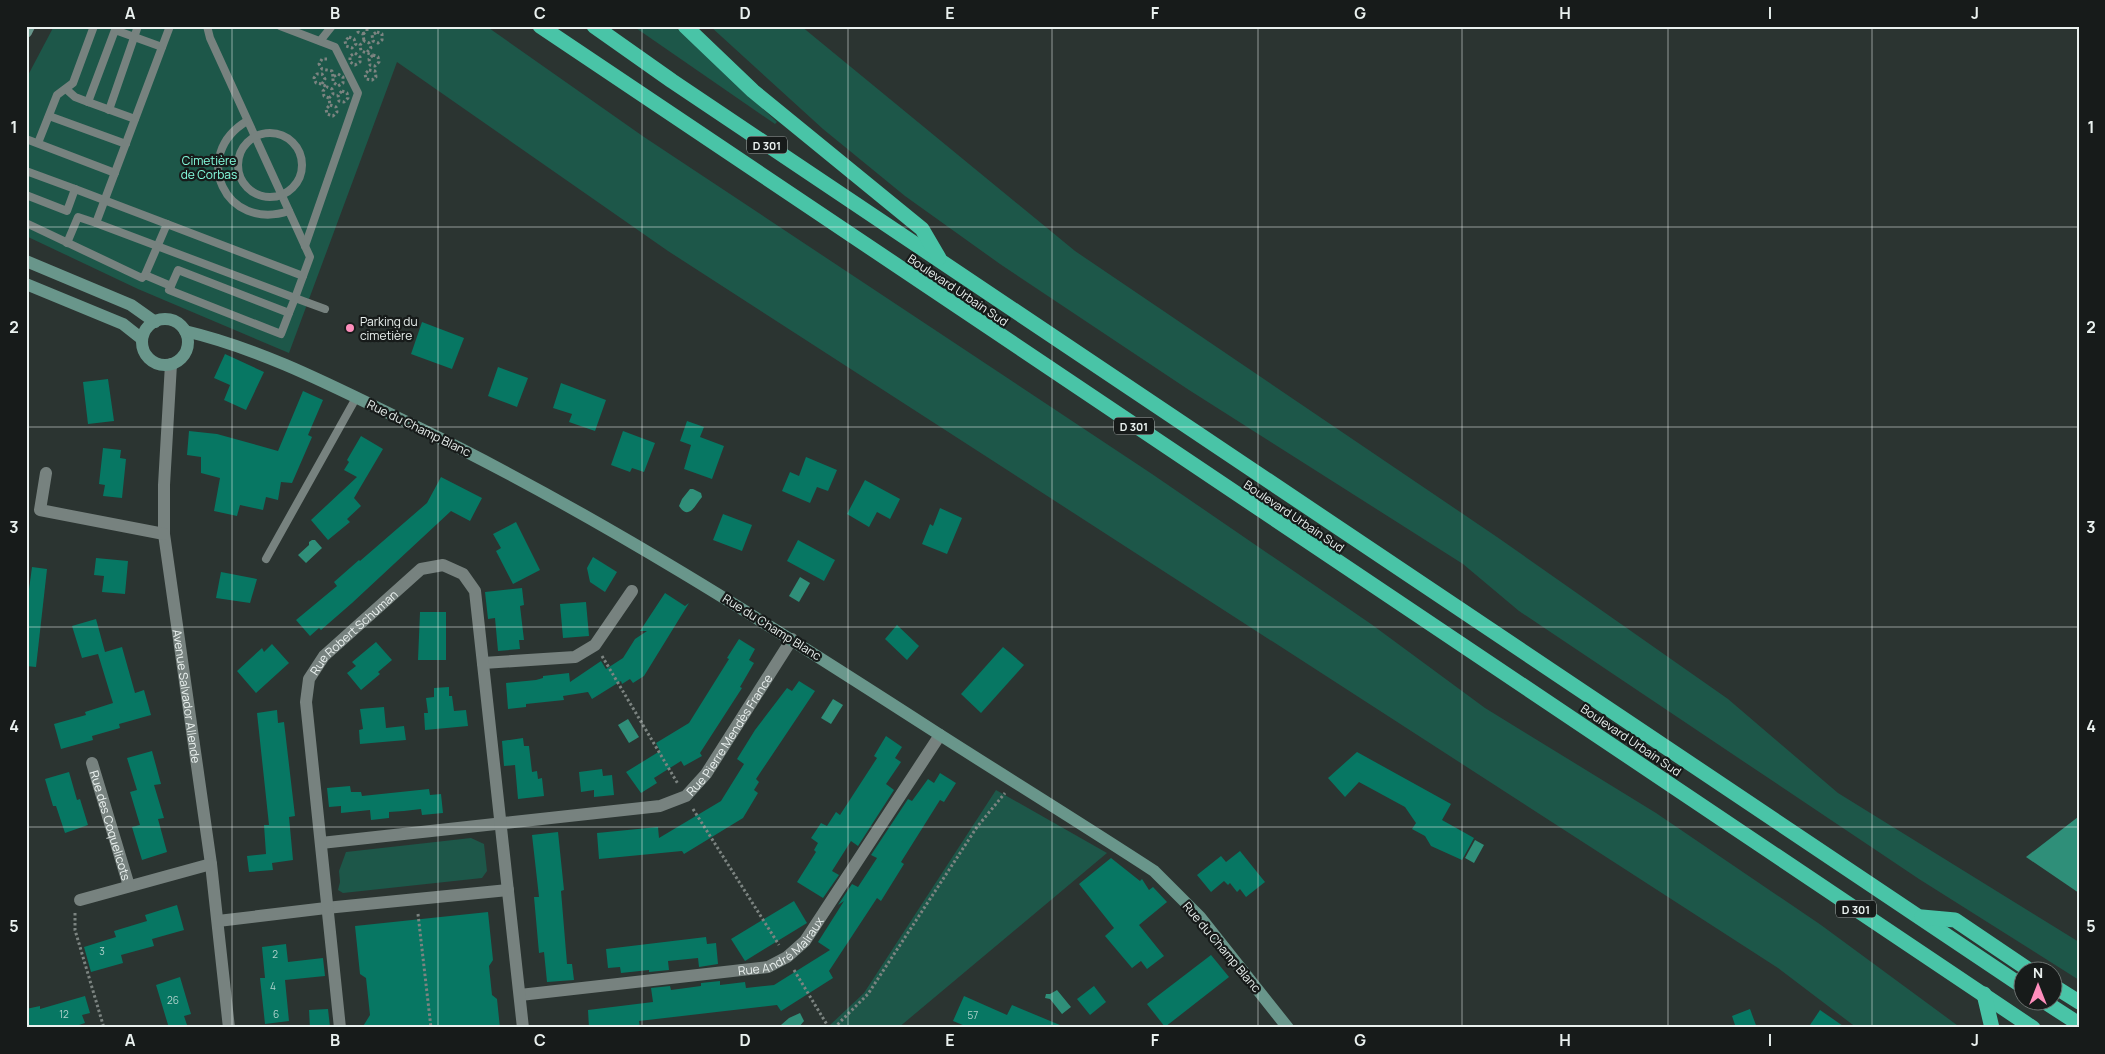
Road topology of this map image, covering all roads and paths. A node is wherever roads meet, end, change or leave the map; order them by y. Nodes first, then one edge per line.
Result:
1 (29, 26) edge
2 (94, 26) edge
3 (138, 26) edge
4 (170, 26) edge
5 (207, 26) edge
6 (280, 26) edge
7 (332, 26) edge
8 (358, 26) edge
9 (540, 26) edge
10 (594, 26) edge
11 (685, 26) edge
12 (113, 28) edge
13 (290, 28) edge
14 (367, 29) edge
15 (26, 32) edge
16 (363, 34) junction
17 (372, 35) junction
18 (134, 37) junction
19 (320, 41) junction
20 (364, 41) junction
21 (371, 42) junction
22 (162, 47) junction
23 (361, 51) junction
24 (367, 52) junction
25 (372, 55) dead end
26 (360, 57) dead end
27 (322, 69) dead end
28 (322, 74) junction
29 (333, 82) dead end
30 (322, 84) junction
31 (327, 87) junction
32 (66, 89) junction
33 (332, 89) junction
34 (329, 98) junction
35 (88, 102) junction
36 (330, 105) dead end
37 (109, 110) junction
38 (49, 116) junction
39 (135, 120) junction
40 (247, 121) junction
41 (254, 137) junction
42 (26, 138) edge
43 (38, 143) junction
44 (126, 144) junction
45 (26, 171) edge
46 (115, 173) junction
47 (76, 190) junction
48 (281, 194) junction
49 (26, 195) edge
50 (105, 201) junction
51 (67, 212) junction
52 (289, 212) junction
53 (78, 216) junction
54 (96, 223) junction
55 (26, 224) edge
56 (167, 224) junction
57 (67, 243) junction
58 (305, 246) junction
59 (158, 247) junction
60 (184, 256) junction
61 (26, 261) edge
62 (941, 261) junction
63 (178, 270) junction
64 (145, 275) junction
65 (303, 276) junction
66 (26, 284) edge
67 (171, 286) junction
68 (295, 298) junction
69 (325, 310) dead end
70 (289, 313) junction
71 (154, 322) junction
72 (185, 331) junction
73 (142, 339) junction
74 (171, 364) junction
75 (356, 398) junction
76 (46, 472) dead end
77 (164, 534) junction
78 (266, 559) dead end
79 (632, 591) dead end
80 (792, 639) junction
81 (595, 645) junction
82 (483, 663) junction
83 (940, 734) junction
84 (92, 763) dead end
85 (1014, 781) junction
86 (686, 796) junction
87 (500, 824) junction
88 (321, 843) junction
89 (211, 864) junction
90 (129, 886) junction
91 (508, 890) junction
92 (417, 899) junction
93 (80, 900) joint
94 (326, 908) junction
95 (1921, 917) junction
96 (218, 921) junction
97 (787, 957) junction
98 (2017, 962) edge
99 (2012, 979) edge
100 (2062, 991) edge
101 (1984, 994) junction
102 (520, 995) junction
103 (2079, 1002) edge
104 (2060, 1012) edge
105 (2079, 1024) edge
106 (104, 1028) edge
107 (229, 1028) edge
108 (340, 1028) edge
109 (431, 1028) edge
110 (523, 1028) edge
111 (829, 1028) edge
112 (834, 1028) edge
113 (1288, 1028) edge
114 (1992, 1028) edge
115 (2033, 1028) edge

1 - 15 street
2 - 32 lane
3 - 18 lane
4 - 22 lane
5 - 40 lane
6 - 13 lane
7 - 19 lane
8 - 16 path
9 - 101 highway, Boulevard Urbain Sud / D 301
10 - 62 highway, Boulevard Urbain Sud / D 301
11 - 62 highway
12 - 18 lane
12 - 35 lane
13 - 19 lane
14 - 16 path
14 - 17 path
16 - 20 path
17 - 21 path
17 - 21 path
18 - 22 lane
18 - 37 lane
19 - 58 lane
20 - 21 path
20 - 23 path
21 - 24 path
22 - 39 lane
23 - 24 path
23 - 26 path
24 - 25 path
27 - 28 path
28 - 30 path
28 - 30 path
29 - 33 path
30 - 31 path
31 - 33 path
31 - 34 path
32 - 35 lane
32 - 38 lane
33 - 34 path
34 - 36 path
35 - 37 lane
37 - 39 lane
38 - 43 lane
38 - 44 lane
39 - 44 lane
40 - 41 lane
40 - 52 lane
41 - 48 lane
41 - 48 lane
41 - 48 lane
42 - 43 lane
43 - 46 lane
44 - 46 lane
45 - 47 lane
46 - 50 lane
47 - 50 lane
47 - 51 lane
48 - 52 lane
49 - 51 lane
50 - 54 lane
50 - 56 lane
51 - 53 lane
52 - 58 lane
53 - 54 lane
53 - 57 lane
54 - 59 lane
55 - 57 lane
56 - 59 lane
56 - 65 lane
57 - 64 lane
58 - 65 lane
59 - 60 lane
59 - 64 lane
60 - 63 lane
60 - 68 lane
61 - 71 street
62 - 95 highway, Boulevard Urbain Sud / D 301
63 - 67 lane
63 - 70 lane
64 - 67 lane
65 - 68 lane
66 - 73 street
67 - 70 lane
68 - 69 lane
68 - 70 lane
71 - 72 street
71 - 73 street
72 - 74 street
72 - 75 street, Rue du Champ Blanc
73 - 74 street
74 - 77 street, Avenue Salvador Allende
75 - 78 lane
75 - 80 street, Rue du Champ Blanc
76 - 77 street
77 - 89 street, Avenue Salvador Allende
79 - 81 street
80 - 83 street, Rue du Champ Blanc
80 - 86 street, Rue Pierre Mendès France
81 - 82 street
81 - 86 path
82 - 87 street, Rue Robert Schuman
82 - 88 street, Rue Robert Schuman
83 - 85 street, Rue du Champ Blanc
83 - 97 street, Rue André Malraux
84 - 90 street, Rue des Coquelicots
85 - 112 path
85 - 113 street, Rue du Champ Blanc
86 - 87 street, Rue Pierre Mendès France
86 - 97 path
87 - 88 street, Rue Pierre Mendès France
87 - 91 street
88 - 94 street
89 - 90 street, Rue des Coquelicots
89 - 96 street, Avenue Salvador Allende
90 - 93 street, Rue des Coquelicots
91 - 92 street
91 - 102 street
92 - 94 street
92 - 109 path
93 - 106 path
94 - 96 street
94 - 108 street
95 - 98 highway
95 - 99 highway, Boulevard Urbain Sud / D 301
96 - 107 street, Avenue Salvador Allende
97 - 102 street, Rue André Malraux
97 - 111 path
100 - 103 highway
101 - 114 highway
101 - 115 highway, Boulevard Urbain Sud / D 301
102 - 110 street
104 - 105 highway

